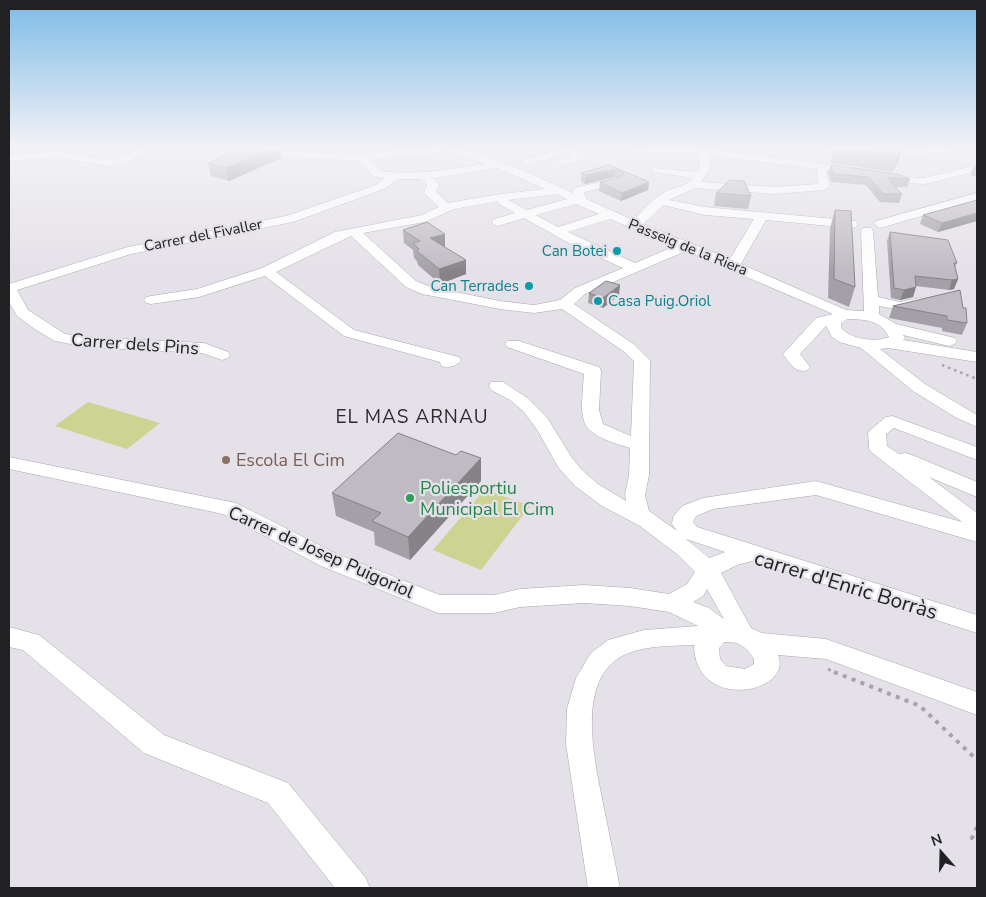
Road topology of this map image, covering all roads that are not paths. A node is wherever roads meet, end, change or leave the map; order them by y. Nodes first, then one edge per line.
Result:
1 (375, 189) edge
2 (431, 189) edge
3 (583, 189) edge
4 (680, 189) edge
5 (752, 189) joint
6 (817, 189) edge
7 (557, 190) joint
8 (977, 196) edge
9 (578, 201) junction
10 (659, 201) junction
11 (503, 202) dead end
12 (447, 208) junction
13 (759, 210) junction
14 (524, 214) junction
15 (610, 215) junction
16 (674, 216) dead end
17 (498, 222) dead end
18 (634, 225) junction
19 (746, 228) junction
20 (873, 228) junction
21 (560, 230) dead end
22 (353, 231) junction
23 (686, 246) junction
24 (733, 265) junction
25 (635, 268) junction
26 (267, 271) junction
27 (9, 288) edge
28 (938, 298) edge
29 (151, 300) dead end
30 (871, 300) junction
31 (564, 304) junction
32 (872, 316) junction
33 (838, 318) junction
34 (892, 336) junction
35 (513, 344) dead end
36 (866, 345) junction
37 (977, 348) edge
38 (222, 354) dead end
39 (977, 357) edge
40 (447, 363) dead end
41 (802, 367) dead end
42 (497, 386) dead end
43 (977, 422) edge
44 (640, 446) junction
45 (878, 448) junction
46 (977, 454) edge
47 (9, 463) edge
48 (977, 490) edge
49 (639, 515) junction
50 (977, 523) edge
51 (977, 534) edge
52 (752, 553) junction
53 (708, 571) junction
54 (683, 607) junction
55 (977, 624) edge
56 (685, 636) junction
57 (9, 637) edge
58 (658, 640) junction
59 (741, 641) junction
60 (707, 660) junction
61 (977, 704) edge
62 (354, 888) edge
63 (604, 888) edge

1 - 27 street, Carrer del Fivaller
2 - 12 street
3 - 9 street
4 - 10 street
5 - 6 street
5 - 13 street
7 - 9 street, Passeig de la Riera
7 - 12 street
8 - 20 street
9 - 14 street
9 - 15 street, Passeig de la Riera
10 - 13 street
10 - 18 street
11 - 14 street
12 - 22 street
13 - 19 street
13 - 20 street
14 - 17 street
14 - 25 street
15 - 18 street, Passeig de la Riera
15 - 21 street
16 - 19 street
18 - 23 street, Passeig de la Riera
19 - 24 street
20 - 30 street
22 - 26 street
22 - 31 street
23 - 24 street, Passeig de la Riera
23 - 25 street
24 - 33 street, Passeig de la Riera
25 - 31 street
26 - 29 street
26 - 40 street
27 - 38 street, Carrer dels Pins
28 - 30 street
30 - 32 street
31 - 44 street
32 - 33 street
32 - 34 street
33 - 36 street
33 - 41 street
34 - 36 street
34 - 37 street
34 - 39 street
35 - 44 street
36 - 43 street
42 - 49 street
44 - 49 street
45 - 46 street
45 - 48 street
45 - 50 street
47 - 54 street, Carrer de Josep Puigoriol
49 - 53 street
51 - 52 street
52 - 53 street, carrer d'Enric Borràs
52 - 55 street, carrer d'Enric Borràs
53 - 54 street, carrer d'Enric Borràs
53 - 59 street
54 - 56 street
54 - 59 street, Carrer de Josep Puigoriol
56 - 58 street
56 - 59 street
57 - 62 street
58 - 60 street
58 - 63 street
59 - 60 street
59 - 60 street
59 - 61 street

